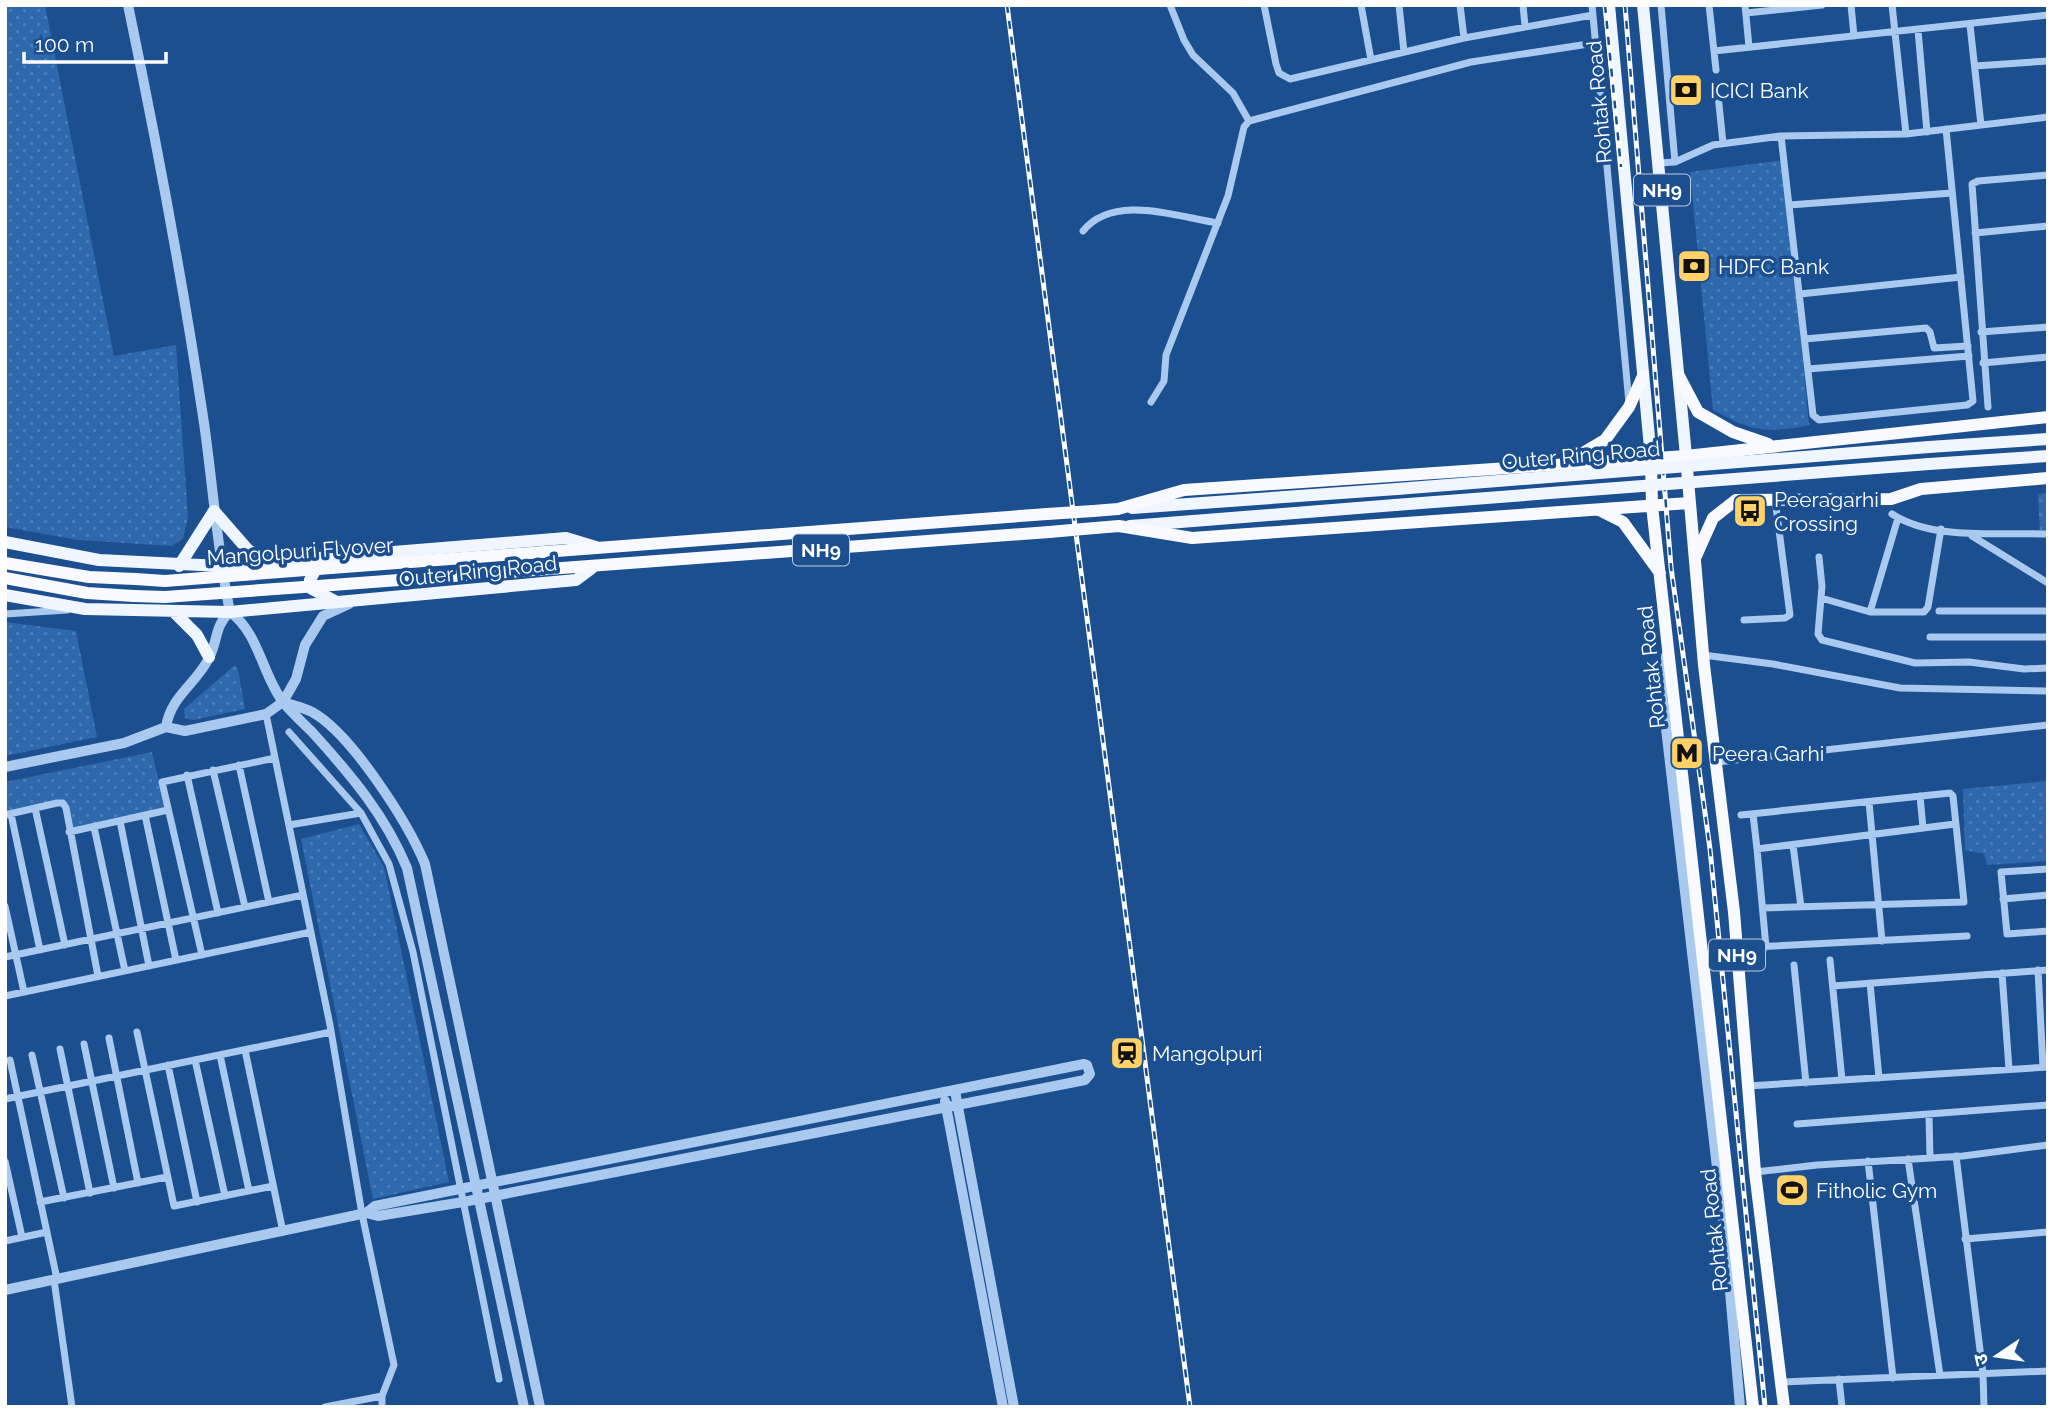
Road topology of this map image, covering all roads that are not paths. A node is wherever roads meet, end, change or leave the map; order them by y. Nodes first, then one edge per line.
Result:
1 (128, 5) edge
2 (1170, 5) edge
3 (1264, 5) edge
4 (1361, 5) edge
5 (1399, 5) edge
6 (1460, 5) edge
7 (1523, 5) edge
8 (1592, 5) edge
9 (1609, 5) edge
10 (1643, 5) edge
11 (1661, 5) edge
12 (1709, 5) edge
13 (1822, 5) edge
14 (1851, 5) edge
15 (1892, 5) edge
16 (1746, 9) edge
17 (1593, 15) junction
18 (2048, 15) edge
19 (1970, 25) junction
20 (1525, 26) junction
21 (1918, 30) junction
22 (1895, 32) junction
23 (1854, 36) junction
24 (1464, 37) junction
25 (1595, 43) junction
26 (1749, 47) junction
27 (1714, 51) junction
28 (1404, 52) junction
29 (1371, 60) junction
30 (2048, 61) edge
31 (1975, 66) junction
32 (1716, 70) dead end
33 (1718, 94) dead end
34 (2048, 117) edge
35 (1249, 121) junction
36 (1981, 125) junction
37 (1946, 129) junction
38 (1927, 132) junction
39 (1906, 134) junction
40 (1781, 136) junction
41 (1723, 144) junction
42 (1675, 162) junction
43 (1660, 163) junction
44 (2048, 175) edge
45 (1952, 193) junction
46 (1628, 201) junction
47 (1611, 203) junction
48 (1789, 205) junction
49 (1218, 223) junction
50 (2048, 226) edge
51 (1083, 231) dead end
52 (1975, 233) junction
53 (1961, 277) junction
54 (1800, 294) junction
55 (2048, 327) edge
56 (1981, 332) junction
57 (1805, 340) junction
58 (1968, 346) junction
59 (1969, 356) junction
60 (2048, 356) edge
61 (1983, 363) junction
62 (1808, 369) junction
63 (1643, 376) junction
64 (1678, 376) junction
65 (1152, 402) dead end
66 (1629, 407) junction
67 (1988, 407) dead end
68 (2048, 417) edge
69 (2048, 439) edge
70 (1773, 446) junction
71 (1686, 456) junction
72 (2048, 456) edge
73 (1651, 459) junction
74 (1563, 465) junction
75 (1541, 467) junction
76 (2048, 478) edge
77 (1775, 499) junction
78 (1689, 503) junction
79 (1652, 506) junction
80 (1118, 509) junction
81 (1598, 509) junction
82 (214, 511) junction
83 (1544, 514) junction
84 (1119, 527) junction
85 (1941, 529) junction
86 (2048, 534) edge
87 (1971, 536) junction
88 (5, 542) edge
89 (598, 548) junction
90 (1819, 557) dead end
91 (327, 558) junction
92 (1694, 560) junction
93 (268, 562) junction
94 (5, 563) edge
95 (179, 566) junction
96 (220, 566) junction
97 (592, 568) junction
98 (1661, 573) junction
99 (5, 578) edge
100 (2048, 583) edge
101 (5, 595) edge
102 (1821, 598) junction
103 (349, 603) junction
104 (85, 609) junction
105 (1870, 611) junction
106 (1939, 611) dead end
107 (2048, 611) edge
108 (230, 612) junction
109 (175, 613) junction
110 (5, 614) edge
111 (1744, 620) dead end
112 (1930, 637) dead end
113 (2048, 638) edge
114 (1667, 648) junction
115 (1703, 655) junction
116 (209, 657) junction
117 (2048, 668) edge
118 (2048, 691) edge
119 (283, 702) junction
120 (267, 713) junction
121 (2048, 726) edge
122 (166, 727) junction
123 (289, 732) dead end
124 (275, 758) junction
125 (1717, 762) junction
126 (239, 765) junction
127 (5, 767) edge
128 (213, 770) junction
129 (187, 775) junction
130 (1920, 796) junction
131 (1869, 802) junction
132 (35, 808) junction
133 (168, 810) junction
134 (361, 813) junction
135 (1753, 814) junction
136 (8, 815) edge
137 (145, 815) junction
138 (1741, 815) dead end
139 (120, 821) junction
140 (1955, 824) junction
141 (289, 825) junction
142 (94, 827) junction
143 (1923, 828) junction
144 (69, 832) junction
145 (1872, 835) junction
146 (1793, 845) junction
147 (1757, 849) junction
148 (2048, 869) edge
149 (303, 895) junction
150 (2048, 895) edge
151 (2003, 899) junction
152 (269, 902) junction
153 (1879, 904) junction
154 (5, 906) edge
155 (245, 907) junction
156 (1801, 907) junction
157 (1763, 908) junction
158 (218, 913) junction
159 (193, 918) junction
160 (168, 923) junction
161 (141, 929) junction
162 (2048, 931) edge
163 (311, 932) junction
164 (117, 934) junction
165 (1967, 936) dead end
166 (91, 939) junction
167 (1882, 941) junction
168 (65, 944) junction
169 (1754, 947) dead end
170 (1766, 947) junction
171 (40, 950) junction
172 (16, 955) junction
173 (202, 955) junction
174 (5, 957) edge
175 (176, 960) junction
176 (1830, 960) dead end
177 (1794, 965) dead end
178 (149, 966) junction
179 (2038, 970) junction
180 (2048, 970) edge
181 (125, 971) junction
182 (2002, 973) junction
183 (98, 976) junction
184 (1870, 983) junction
185 (1833, 986) junction
186 (24, 992) junction
187 (5, 996) edge
188 (137, 1032) dead end
189 (331, 1032) junction
190 (109, 1038) dead end
191 (85, 1044) dead end
192 (60, 1049) dead end
193 (245, 1050) junction
194 (32, 1055) dead end
195 (220, 1055) junction
196 (10, 1060) dead end
197 (195, 1060) junction
198 (168, 1065) junction
199 (2045, 1067) edge
200 (2009, 1069) junction
201 (145, 1070) junction
202 (117, 1076) junction
203 (1879, 1078) junction
204 (1842, 1080) junction
205 (92, 1081) junction
206 (1806, 1083) junction
207 (68, 1086) junction
208 (1748, 1086) junction
209 (40, 1091) junction
210 (955, 1091) junction
211 (943, 1093) junction
212 (17, 1096) junction
213 (5, 1098) edge
214 (957, 1104) junction
215 (2048, 1105) edge
216 (945, 1107) junction
217 (1929, 1115) junction
218 (1797, 1124) dead end
219 (2048, 1145) edge
220 (1956, 1156) junction
221 (1930, 1158) junction
222 (1908, 1159) junction
223 (5, 1161) edge
224 (1868, 1161) junction
225 (1755, 1172) junction
226 (167, 1177) junction
227 (138, 1183) junction
228 (493, 1183) junction
229 (273, 1186) junction
230 (478, 1186) junction
231 (114, 1188) junction
232 (460, 1190) junction
233 (249, 1191) junction
234 (90, 1193) junction
235 (495, 1195) junction
236 (225, 1196) junction
237 (64, 1198) junction
238 (480, 1198) junction
239 (40, 1202) junction
240 (197, 1202) junction
241 (463, 1202) junction
242 (364, 1213) junction
243 (47, 1232) junction
244 (283, 1232) junction
245 (2048, 1232) edge
246 (22, 1237) junction
247 (1965, 1239) junction
248 (5, 1241) edge
249 (56, 1279) junction
250 (5, 1290) edge
251 (2048, 1371) edge
252 (1983, 1374) junction
253 (1940, 1375) junction
254 (1893, 1378) junction
255 (499, 1379) dead end
256 (1839, 1379) junction
257 (1782, 1382) junction
258 (382, 1396) junction
259 (337, 1406) edge
260 (72, 1407) edge
261 (325, 1407) edge
262 (382, 1407) edge
263 (524, 1407) edge
264 (540, 1407) edge
265 (1003, 1407) edge
266 (1014, 1407) edge
267 (1740, 1407) edge
268 (1754, 1407) edge
269 (1784, 1407) edge
270 (1842, 1407) edge
271 (1983, 1407) edge

1 - 82 street
2 - 35 street
3 - 29 street
4 - 29 street
5 - 28 street
6 - 24 street
7 - 20 street
8 - 17 street
9 - 46 main road, Rohtak Road / NH9
10 - 43 main road, NH9
11 - 42 street
12 - 27 street
13 - 16 street
14 - 23 street
15 - 22 street
16 - 26 street
17 - 20 street
17 - 25 street
18 - 19 street
19 - 21 street
19 - 31 street
20 - 24 street
21 - 22 street
21 - 38 street
22 - 23 street
22 - 39 street
23 - 26 street
24 - 28 street
25 - 35 street
25 - 47 street
26 - 27 street
27 - 32 street
28 - 29 street
30 - 31 street
31 - 36 street
33 - 41 street
34 - 36 street
35 - 49 street
36 - 37 street
37 - 38 street
37 - 45 street
38 - 39 street
39 - 40 street
40 - 41 street
40 - 48 street
41 - 42 street
42 - 43 street
43 - 64 main road, NH9
44 - 52 street
45 - 48 street
45 - 53 street
46 - 47 street
46 - 63 main road, Rohtak Road / NH9
47 - 66 street
48 - 54 street
49 - 51 street
49 - 65 street
50 - 52 street
52 - 56 street
53 - 54 street
53 - 58 street
54 - 57 street
55 - 56 street
56 - 61 street
57 - 58 street
57 - 62 street
58 - 59 street
59 - 62 street
59 - 62 street
60 - 61 street
61 - 67 street
63 - 66 highway
63 - 73 main road, Rohtak Road / NH9
64 - 70 highway
64 - 71 main road, NH9
66 - 74 highway
68 - 70 highway, Outer Ring Road
69 - 80 main road, Outer Ring Road, bridge
70 - 71 highway, Outer Ring Road
71 - 73 highway, Outer Ring Road
71 - 78 highway, NH9
72 - 84 main road, Outer Ring Road, bridge
73 - 74 highway, Outer Ring Road
73 - 79 highway, Rohtak Road / NH9
74 - 75 highway, Outer Ring Road
75 - 80 highway, Outer Ring Road
75 - 83 highway
76 - 77 highway
77 - 92 highway
77 - 111 street
78 - 79 highway, Outer Ring Road
78 - 92 highway, NH9
79 - 81 highway, Outer Ring Road
79 - 98 highway, Rohtak Road / NH9
80 - 89 highway, Outer Ring Road, bridge
81 - 83 highway, Outer Ring Road
81 - 98 highway
82 - 93 main road
82 - 95 main road
82 - 96 street
83 - 84 highway, Outer Ring Road
84 - 97 highway, Outer Ring Road / NH9, bridge
85 - 87 street
85 - 105 street
85 - 105 street
86 - 87 street
87 - 100 street
88 - 95 main road
89 - 91 main road
89 - 94 highway, Mangolpuri Flyover, bridge
90 - 102 street
91 - 93 main road
91 - 103 main road
92 - 115 highway, NH9
93 - 96 main road
95 - 96 main road
96 - 108 street
97 - 99 highway, Mangolpuri Flyover / NH9, bridge
97 - 103 main road, Outer Ring Road
98 - 114 highway, Rohtak Road / NH9
101 - 104 main road, Outer Ring Road
102 - 105 street
102 - 117 street
103 - 108 main road, Outer Ring Road
103 - 119 street
104 - 109 main road, Outer Ring Road
104 - 110 street
106 - 107 street
108 - 109 main road, Outer Ring Road
108 - 116 street
108 - 119 street
109 - 116 main road
112 - 113 street
114 - 267 street
114 - 268 highway, Rohtak Road / NH9
115 - 118 street
115 - 125 highway, NH9
116 - 122 street
119 - 120 street
119 - 228 street
119 - 230 street
120 - 122 street
120 - 124 street
121 - 125 street
122 - 127 street
123 - 134 street
124 - 126 street
124 - 141 street
125 - 208 highway, NH9
126 - 128 street
126 - 152 street
128 - 129 street
128 - 155 street
129 - 133 street
129 - 158 street
130 - 131 street
130 - 140 street
130 - 143 street
131 - 135 street
131 - 145 street
132 - 136 street
132 - 144 street
132 - 168 street
133 - 137 street
133 - 159 street
134 - 141 street
134 - 232 street
135 - 138 street
135 - 147 street
136 - 171 street
137 - 139 street
137 - 160 street
139 - 142 street
139 - 161 street
140 - 143 street
140 - 153 street
141 - 149 street
142 - 144 street
142 - 164 street
143 - 145 street
144 - 166 street
145 - 146 street
145 - 153 street
146 - 147 street
146 - 156 street
147 - 157 street
148 - 151 street
149 - 152 street
149 - 163 street
150 - 151 street
151 - 162 street
152 - 155 street
153 - 156 street
153 - 167 street
154 - 172 street
155 - 158 street
156 - 157 street
157 - 170 street
158 - 159 street
159 - 160 street
159 - 173 street
160 - 161 street
160 - 175 street
161 - 164 street
161 - 178 street
163 - 173 street
163 - 189 street
164 - 166 street
164 - 181 street
165 - 167 street
166 - 168 street
166 - 183 street
167 - 170 street
168 - 171 street
169 - 170 street
171 - 172 street
172 - 174 street
172 - 186 street
173 - 175 street
175 - 178 street
176 - 185 street
177 - 206 street
178 - 181 street
179 - 180 street
179 - 182 street
179 - 199 street
181 - 183 street
182 - 184 street
182 - 200 street
183 - 186 street
184 - 185 street
184 - 203 street
185 - 204 street
186 - 187 street
188 - 201 street
189 - 193 street
189 - 242 street
190 - 202 street
191 - 205 street
192 - 207 street
193 - 195 street
193 - 229 street
194 - 209 street
195 - 197 street
195 - 233 street
196 - 212 street
197 - 198 street
197 - 236 street
198 - 201 street
198 - 240 street
199 - 200 street
200 - 203 street
201 - 202 street
201 - 226 street
202 - 205 street
202 - 227 street
203 - 204 street
204 - 206 street
205 - 207 street
205 - 231 street
206 - 208 street
207 - 209 street
207 - 234 street
208 - 225 highway, NH9
209 - 212 street
209 - 237 street
210 - 211 street
210 - 214 street
210 - 214 street
211 - 216 street
211 - 228 street
212 - 213 street
212 - 239 street
214 - 216 street
214 - 266 street
215 - 217 street
216 - 235 street
216 - 265 street
217 - 218 street
217 - 221 street
219 - 220 street
220 - 221 street
220 - 247 street
221 - 222 street
222 - 224 street
222 - 253 street
223 - 246 street
224 - 225 street
224 - 254 street
225 - 257 highway, NH9
226 - 227 street
226 - 240 street
227 - 231 street
228 - 230 street
228 - 235 street
229 - 233 street
229 - 244 street
230 - 232 street
230 - 238 street
231 - 234 street
232 - 241 street
232 - 242 street
233 - 236 street
234 - 237 street
235 - 238 street
235 - 264 street
236 - 240 street
237 - 239 street
238 - 241 street
238 - 263 street
239 - 243 street
241 - 242 street
241 - 255 street
242 - 244 street
242 - 258 street
243 - 246 street
243 - 249 street
244 - 249 street
245 - 247 street
246 - 248 street
247 - 252 street
249 - 250 street
249 - 260 street
251 - 252 street
252 - 253 street
252 - 271 street
253 - 254 street
254 - 256 street
256 - 257 street
256 - 270 street
257 - 269 highway, NH9
258 - 259 street
258 - 262 street
259 - 261 street

